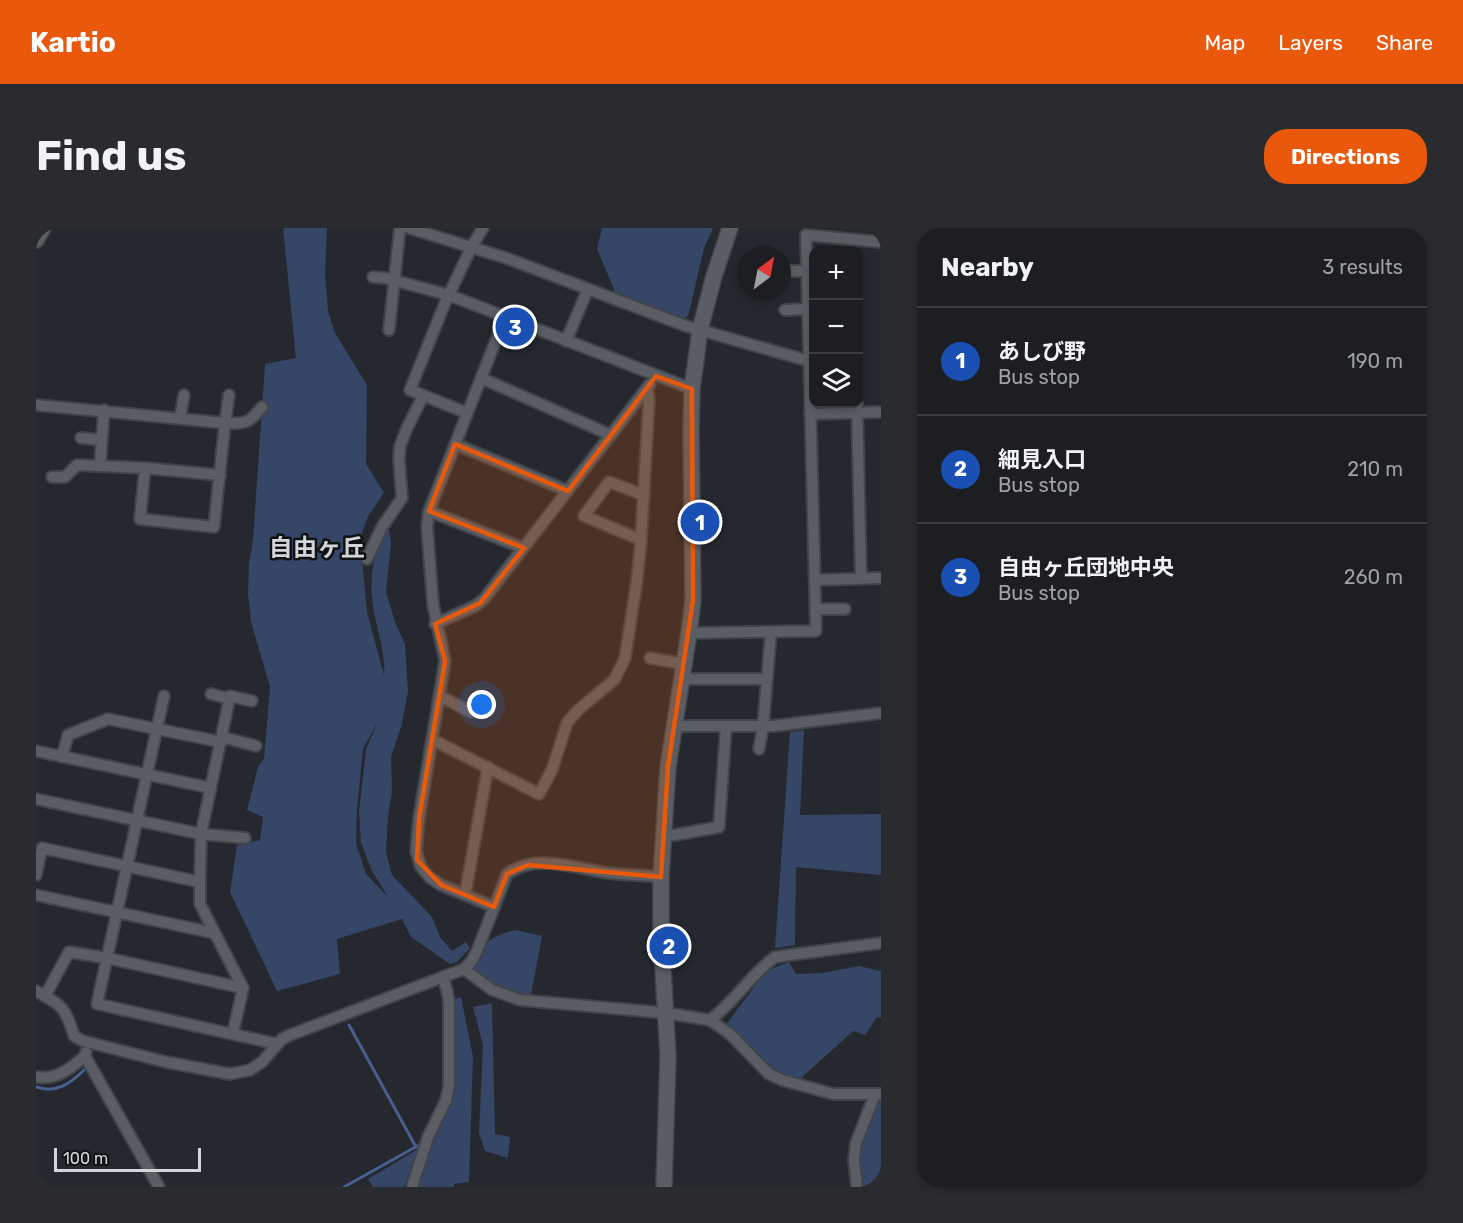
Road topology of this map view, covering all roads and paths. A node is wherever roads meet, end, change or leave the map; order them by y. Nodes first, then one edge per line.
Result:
1 (43, 228) edge
2 (400, 228) edge
3 (409, 228) edge
4 (483, 228) edge
5 (730, 228) edge
6 (36, 240) edge
7 (881, 242) edge
8 (853, 245) edge
9 (472, 246) junction
10 (791, 271) edge
11 (806, 271) junction
12 (372, 277) dead end
13 (394, 280) junction
14 (588, 290) junction
15 (449, 295) junction
16 (807, 309) junction
17 (785, 310) dead end
18 (505, 317) junction
19 (389, 330) dead end
20 (700, 330) junction
21 (566, 341) junction
22 (809, 361) joint
23 (656, 376) junction
24 (481, 378) junction
25 (647, 388) junction
26 (692, 389) junction
27 (184, 395) dead end
28 (229, 395) dead end
29 (423, 396) junction
30 (36, 405) edge
31 (262, 407) dead end
32 (810, 408) edge
33 (857, 408) edge
34 (104, 410) junction
35 (881, 412) edge
36 (467, 413) junction
37 (810, 414) junction
38 (180, 418) junction
39 (225, 423) junction
40 (611, 435) junction
41 (81, 438) dead end
42 (102, 440) junction
43 (455, 444) junction
44 (100, 466) junction
45 (145, 468) junction
46 (220, 475) junction
47 (52, 477) dead end
48 (568, 491) junction
49 (644, 495) junction
50 (429, 511) junction
51 (641, 540) junction
52 (523, 548) junction
53 (367, 559) dead end
54 (881, 578) edge
55 (861, 579) junction
56 (815, 580) junction
57 (816, 609) junction
58 (845, 609) dead end
59 (435, 624) junction
60 (771, 632) junction
61 (689, 633) junction
62 (650, 658) dead end
63 (683, 671) junction
64 (767, 679) junction
65 (211, 694) dead end
66 (164, 696) dead end
67 (440, 696) junction
68 (230, 699) junction
69 (252, 701) dead end
70 (471, 712) dead end
71 (881, 713) edge
72 (674, 726) junction
73 (726, 727) junction
74 (764, 727) junction
75 (157, 729) junction
76 (221, 740) junction
77 (433, 740) junction
78 (256, 746) dead end
79 (759, 749) dead end
80 (36, 751) edge
81 (62, 757) junction
82 (488, 767) junction
83 (147, 775) junction
84 (211, 788) junction
85 (36, 799) edge
86 (137, 820) junction
87 (201, 834) junction
88 (663, 837) junction
89 (245, 838) dead end
90 (127, 866) junction
91 (36, 875) edge
92 (661, 877) junction
93 (200, 882) junction
94 (36, 894) edge
95 (465, 895) junction
96 (494, 907) junction
97 (117, 912) junction
98 (214, 933) junction
99 (881, 943) edge
100 (107, 958) junction
101 (464, 969) junction
102 (443, 978) junction
103 (243, 988) junction
104 (41, 994) edge
105 (666, 1013) junction
106 (710, 1020) junction
107 (233, 1034) junction
108 (88, 1043) junction
109 (277, 1044) junction
110 (85, 1056) junction
111 (36, 1077) edge
112 (878, 1094) edge
113 (159, 1187) edge
114 (412, 1187) edge
115 (664, 1187) edge
116 (857, 1187) edge

1 - 6 street
2 - 13 street
3 - 9 street
4 - 9 street
5 - 20 street
7 - 8 street
8 - 11 street
9 - 14 street
9 - 15 street
10 - 11 street
11 - 16 street
12 - 13 street
13 - 15 street
13 - 19 street
14 - 20 street
14 - 21 street
15 - 18 street
15 - 29 street
16 - 17 street
16 - 22 street
18 - 21 street
18 - 24 street
20 - 22 street
20 - 26 street
21 - 23 street
23 - 25 street
23 - 26 street
24 - 36 street
24 - 40 street
25 - 40 street
25 - 49 street
26 - 61 street
27 - 38 street
28 - 39 street
29 - 36 street
29 - 53 street
30 - 34 street
31 - 39 street
32 - 37 street
33 - 35 street
33 - 37 street
33 - 55 street
34 - 38 street
34 - 42 street
36 - 43 street
37 - 56 street
38 - 39 street
39 - 46 street
40 - 48 street
41 - 42 street
42 - 44 street
43 - 48 street
43 - 50 street
44 - 45 street
44 - 47 street
45 - 46 street
45 - 46 street
48 - 52 street
49 - 51 street
49 - 51 street
50 - 52 street
50 - 59 street
51 - 82 street
52 - 59 street
54 - 55 street
55 - 56 street
56 - 57 street
57 - 58 street
57 - 60 street
59 - 67 street
60 - 61 street
60 - 64 street
61 - 63 street
62 - 63 street
63 - 64 street
63 - 72 street
64 - 74 street
65 - 68 street
66 - 75 street
67 - 70 street
67 - 77 street
68 - 69 street
68 - 76 street
71 - 74 street
72 - 73 street
72 - 88 street
73 - 74 street
73 - 88 street
74 - 79 street
75 - 76 street
75 - 81 street
75 - 83 street
76 - 78 street
76 - 84 street
77 - 82 street
77 - 95 street
80 - 81 street
81 - 83 street
82 - 95 street
83 - 84 street
83 - 86 street
84 - 87 street
85 - 86 street
86 - 87 street
86 - 90 street
87 - 89 street
87 - 93 street
88 - 92 street
90 - 91 street
90 - 93 street
90 - 97 street
92 - 96 street
92 - 105 street
93 - 98 street
94 - 97 street
95 - 96 street
96 - 101 street
97 - 98 street
97 - 100 street
98 - 103 street
99 - 106 street
100 - 103 street
100 - 104 street
100 - 107 street
101 - 102 street
101 - 105 street
102 - 109 street
102 - 114 street
103 - 107 street
104 - 108 street
105 - 106 street
105 - 115 street
106 - 112 street
107 - 109 street
108 - 109 street
108 - 110 street
110 - 111 street
110 - 113 street
112 - 116 street

